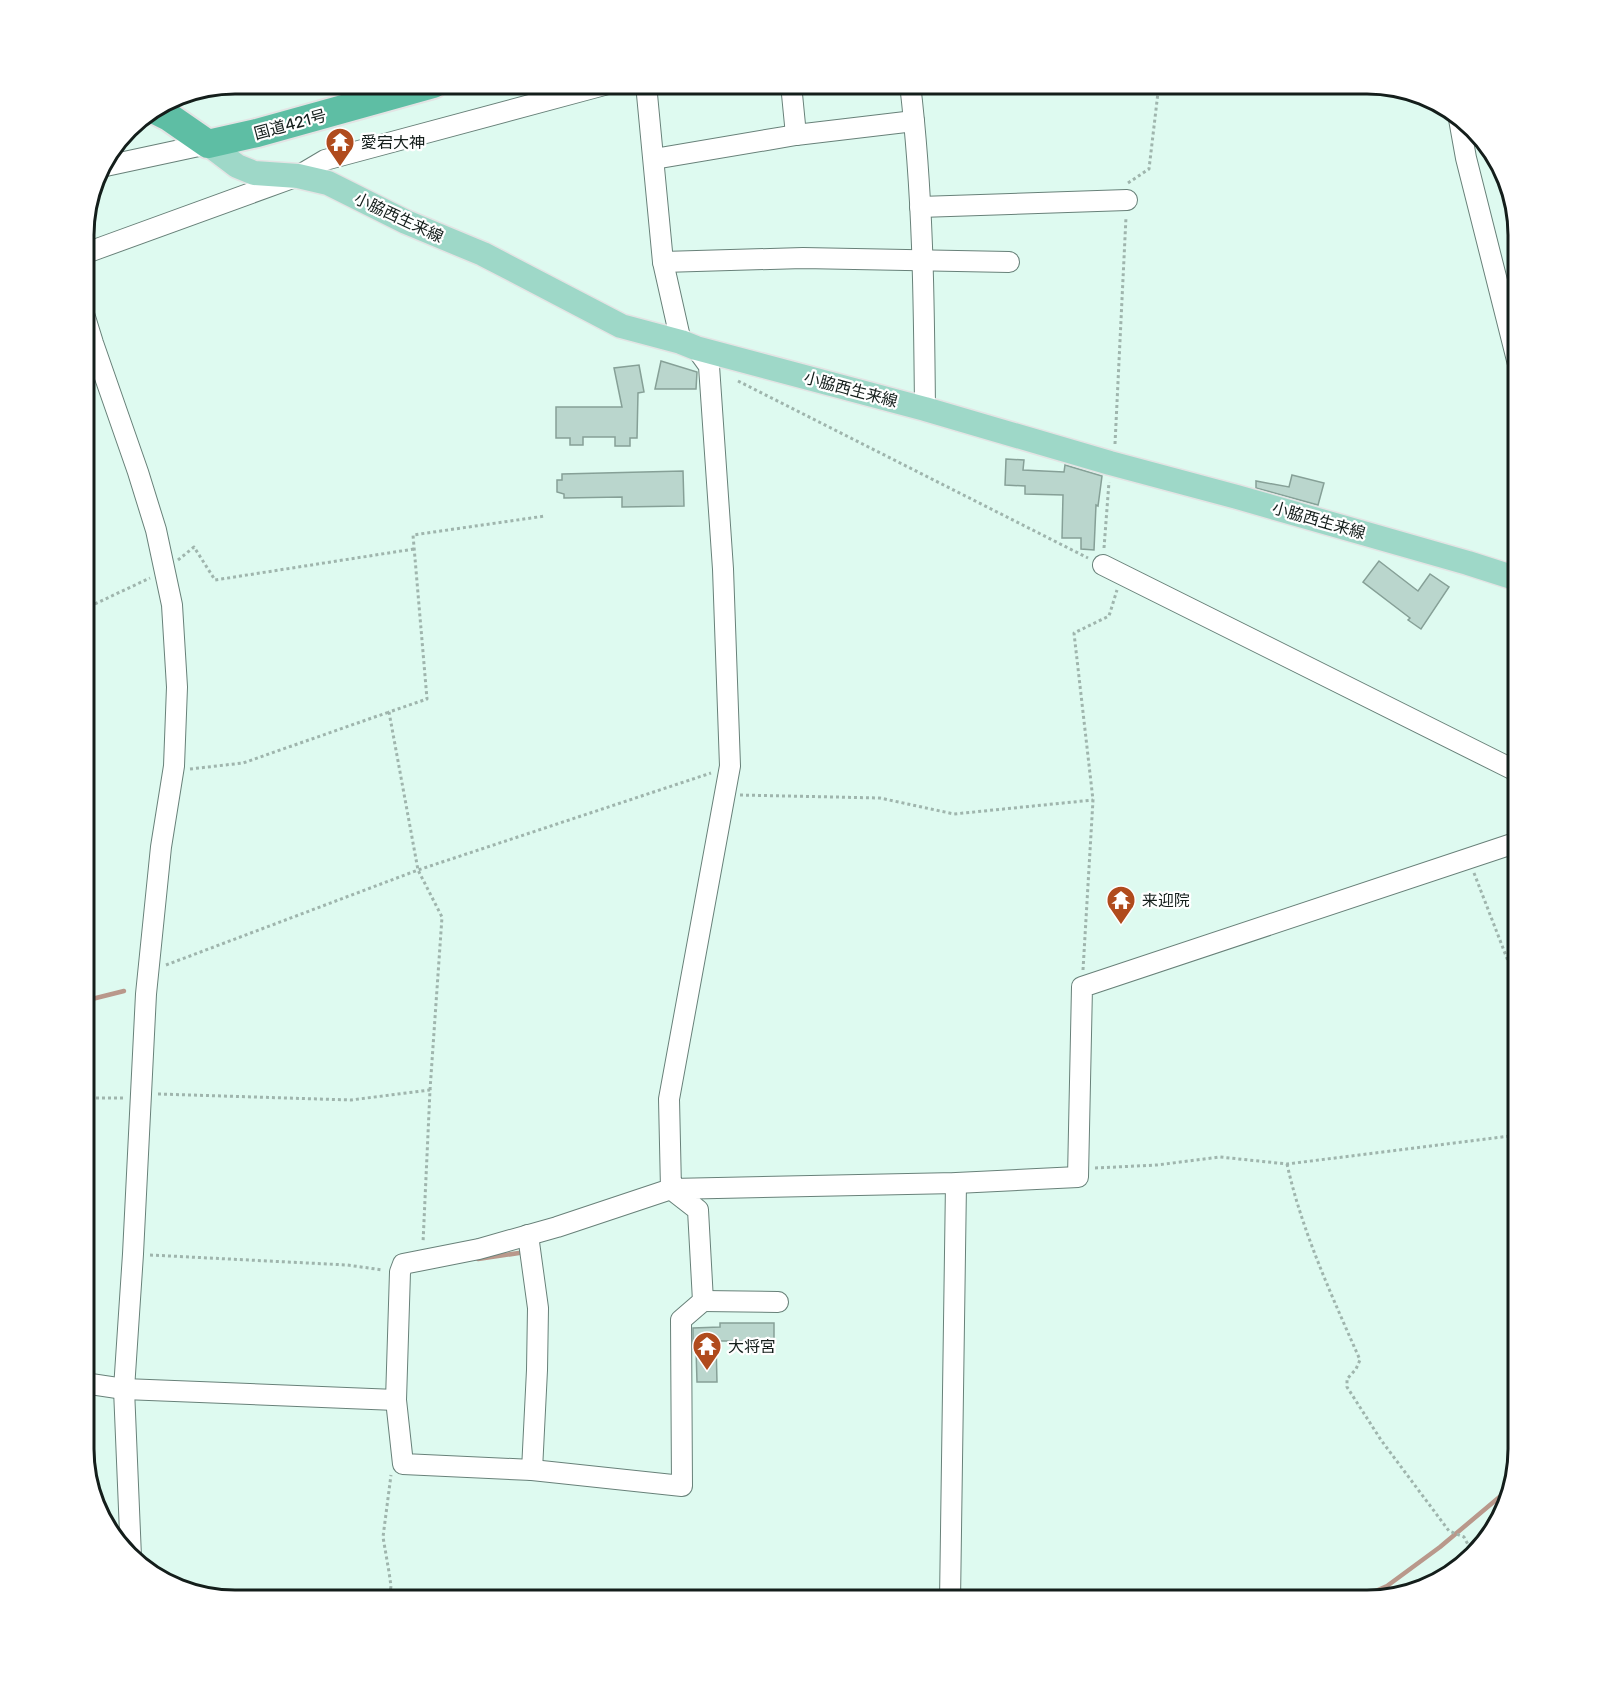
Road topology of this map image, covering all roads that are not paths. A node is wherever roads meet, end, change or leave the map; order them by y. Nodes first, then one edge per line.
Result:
1 (396, 94) edge
2 (570, 94) edge
3 (647, 94) edge
4 (792, 94) edge
5 (911, 95) edge
6 (163, 114) edge
7 (915, 121) junction
8 (1461, 132) edge
9 (796, 135) junction
10 (208, 144) junction
11 (654, 159) junction
12 (113, 164) edge
13 (298, 176) junction
14 (1127, 200) road end
15 (920, 207) junction
16 (95, 248) edge
17 (923, 261) junction
18 (663, 262) junction
19 (1009, 262) dead end
20 (1508, 324) edge
21 (95, 348) edge
22 (695, 352) junction
23 (925, 408) junction
24 (1103, 565) road end
25 (1508, 576) edge
26 (1508, 767) edge
27 (1508, 845) edge
28 (956, 1183) junction
29 (671, 1189) junction
30 (528, 1235) junction
31 (703, 1302) junction
32 (778, 1302) dead end
33 (94, 1385) edge
34 (124, 1389) junction
35 (396, 1400) junction
36 (532, 1470) junction
37 (130, 1542) edge
38 (950, 1590) edge

1 - 10 highway, 国道421号
2 - 13 street
3 - 11 street
4 - 9 street
5 - 7 street
6 - 10 highway
7 - 9 street
7 - 15 street
8 - 20 street
9 - 11 street
10 - 12 street
10 - 13 main road, 小脇西生来線
11 - 18 street
13 - 16 street
13 - 22 main road, 小脇西生来線
14 - 15 street
15 - 17 street
17 - 18 street
17 - 19 street
17 - 23 street
18 - 22 street
21 - 34 street
22 - 23 main road, 小脇西生来線
22 - 29 street
23 - 25 main road, 小脇西生来線
24 - 26 street
27 - 28 street
28 - 29 street
28 - 38 street
29 - 30 street
29 - 31 street
30 - 35 street
30 - 36 street
31 - 32 street
31 - 36 street
33 - 34 street
34 - 35 street
34 - 37 street
35 - 36 street

